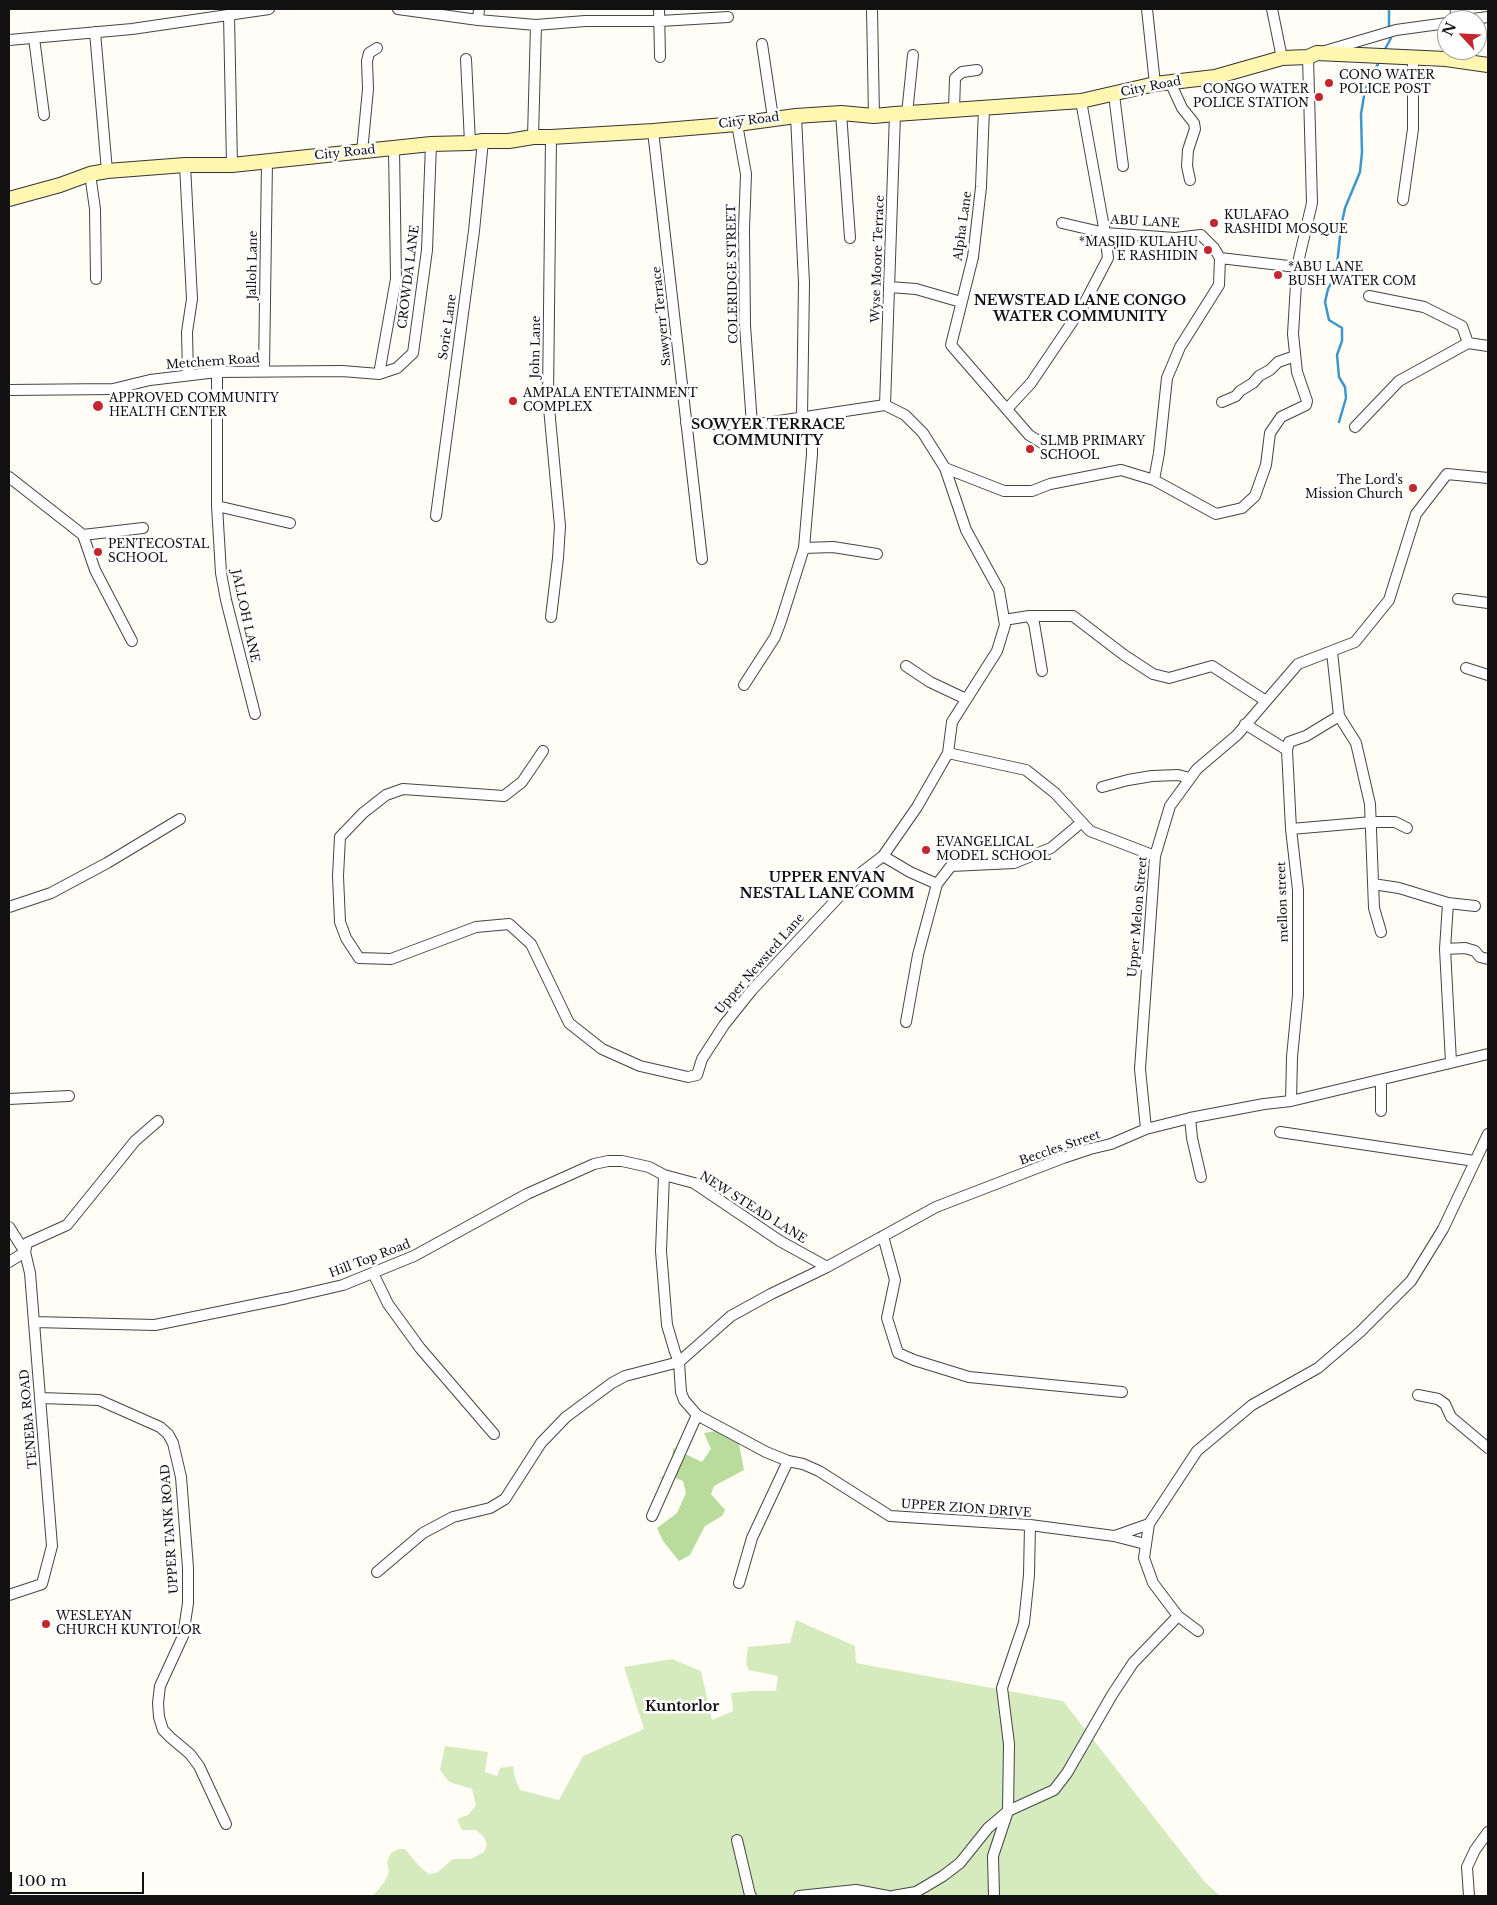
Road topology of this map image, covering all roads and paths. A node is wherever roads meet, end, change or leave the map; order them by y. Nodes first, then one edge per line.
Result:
1 (269, 9) edge
2 (398, 9) edge
3 (479, 9) edge
4 (659, 9) edge
5 (872, 9) edge
6 (1147, 9) edge
7 (1272, 9) edge
8 (229, 15) junction
9 (728, 17) dead end
10 (478, 20) junction
11 (660, 21) junction
12 (1437, 24) edge
13 (536, 25) junction
14 (95, 32) junction
15 (34, 38) junction
16 (9, 40) edge
17 (762, 44) dead end
18 (377, 48) dead end
19 (913, 55) dead end
20 (1312, 55) junction
21 (660, 57) dead end
22 (1413, 57) junction
23 (1282, 58) junction
24 (466, 60) dead end
25 (1488, 65) edge
26 (977, 70) dead end
27 (1170, 82) junction
28 (1155, 84) junction
29 (1114, 95) junction
30 (1081, 101) junction
31 (984, 108) junction
32 (954, 110) junction
33 (44, 114) dead end
34 (841, 114) junction
35 (901, 114) junction
36 (796, 116) junction
37 (874, 116) junction
38 (774, 118) junction
39 (738, 124) junction
40 (653, 131) junction
41 (533, 137) junction
42 (551, 137) junction
43 (477, 142) junction
44 (431, 144) junction
45 (394, 148) junction
46 (362, 152) junction
47 (267, 161) junction
48 (185, 165) junction
49 (232, 165) junction
50 (1123, 166) dead end
51 (107, 171) junction
52 (90, 174) junction
53 (1190, 180) dead end
54 (9, 199) edge
55 (1404, 200) dead end
56 (1062, 223) dead end
57 (1105, 233) junction
58 (850, 238) dead end
59 (1220, 258) junction
60 (1297, 268) junction
61 (96, 279) dead end
62 (889, 287) junction
63 (1369, 296) dead end
64 (961, 302) junction
65 (1468, 343) junction
66 (1488, 346) edge
67 (1295, 356) junction
68 (264, 370) junction
69 (217, 372) junction
70 (379, 374) junction
71 (188, 375) junction
72 (9, 390) edge
73 (1222, 402) dead end
74 (885, 405) junction
75 (1007, 408) junction
76 (807, 416) junction
77 (686, 423) junction
78 (752, 425) junction
79 (1355, 427) dead end
80 (1058, 453) dead end
81 (945, 468) junction
82 (9, 477) edge
83 (1488, 478) edge
84 (1154, 480) junction
85 (217, 506) junction
86 (436, 516) dead end
87 (290, 523) dead end
88 (143, 528) dead end
89 (83, 535) junction
90 (804, 548) junction
91 (877, 554) dead end
92 (702, 559) dead end
93 (1458, 599) dead end
94 (1488, 603) edge
95 (551, 616) dead end
96 (1029, 616) junction
97 (1004, 620) junction
98 (132, 640) dead end
99 (1332, 652) junction
100 (906, 666) dead end
101 (1466, 668) dead end
102 (1042, 671) dead end
103 (1488, 675) edge
104 (744, 685) dead end
105 (966, 699) junction
106 (1266, 700) junction
107 (254, 714) dead end
108 (1339, 716) junction
109 (1245, 724) junction
110 (1287, 750) junction
111 (544, 751) dead end
112 (948, 753) junction
113 (1190, 778) junction
114 (1102, 788) dead end
115 (180, 819) dead end
116 (1082, 822) junction
117 (1372, 822) junction
118 (1407, 828) dead end
119 (1291, 829) junction
120 (883, 856) junction
121 (1155, 856) junction
122 (937, 884) junction
123 (1373, 884) junction
124 (1448, 903) junction
125 (9, 906) edge
126 (1475, 906) dead end
127 (1381, 932) dead end
128 (1445, 948) junction
129 (1488, 959) edge
130 (906, 1022) dead end
131 (1488, 1054) edge
132 (1452, 1062) junction
133 (1381, 1081) junction
134 (69, 1096) dead end
135 (9, 1098) edge
136 (1291, 1101) junction
137 (1381, 1111) dead end
138 (1190, 1118) junction
139 (158, 1121) dead end
140 (1146, 1129) junction
141 (1280, 1132) dead end
142 (1488, 1134) edge
143 (1475, 1161) junction
144 (664, 1175) junction
145 (1201, 1177) dead end
146 (9, 1227) edge
147 (883, 1236) junction
148 (25, 1252) junction
149 (9, 1262) edge
150 (827, 1267) junction
151 (373, 1273) junction
152 (34, 1322) junction
153 (679, 1362) junction
154 (1122, 1392) dead end
155 (1418, 1395) dead end
156 (40, 1398) junction
157 (697, 1415) junction
158 (494, 1434) dead end
159 (1488, 1448) edge
160 (788, 1461) junction
161 (652, 1516) dead end
162 (1149, 1524) junction
163 (1030, 1525) junction
164 (1114, 1536) junction
165 (1145, 1544) junction
166 (377, 1572) dead end
167 (739, 1582) dead end
168 (9, 1595) edge
169 (1178, 1616) junction
170 (1198, 1631) dead end
171 (1008, 1812) junction
172 (226, 1824) dead end
173 (1488, 1832) edge
174 (736, 1840) dead end
175 (751, 1896) edge
176 (799, 1896) edge
177 (888, 1896) edge
178 (893, 1896) edge
179 (994, 1896) edge
180 (1469, 1896) edge

1 - 8 street
2 - 10 street
3 - 10 street
4 - 11 street
5 - 37 street
6 - 28 street
7 - 23 street
8 - 14 street
8 - 49 street
9 - 11 street
10 - 13 street
11 - 13 street
11 - 21 street
12 - 20 street
13 - 41 street
14 - 15 street
14 - 51 street
15 - 16 street
15 - 33 street
17 - 38 street
18 - 46 street
19 - 35 street, Wyse Moore Terrace
20 - 22 main road, City Road
20 - 23 main road, City Road
20 - 60 street
22 - 25 main road, City Road
22 - 55 street
23 - 27 main road, City Road
24 - 43 street, Sorie Lane
26 - 32 street
27 - 28 main road, City Road
27 - 53 street
28 - 29 main road, City Road
29 - 30 main road, City Road
29 - 50 street
30 - 31 main road, City Road
30 - 57 street
31 - 32 main road, City Road
31 - 64 street, Alpha Lane
32 - 35 main road, City Road
34 - 36 main road, City Road
34 - 37 main road, City Road
34 - 58 street
35 - 37 main road, City Road
35 - 62 street, Wyse Moore Terrace
36 - 38 main road, City Road
36 - 76 street
38 - 39 main road, City Road
39 - 40 main road, City Road
39 - 78 street, COLERIDGE STREET
40 - 42 main road, City Road
40 - 77 street, Sawyerr Terrace
41 - 42 main road, City Road
41 - 43 main road, City Road
42 - 95 street, John Lane
43 - 44 main road, City Road
43 - 86 street, Sorie Lane
44 - 45 main road, City Road
44 - 70 street, CROWDA LANE
45 - 46 main road, City Road
45 - 70 street
46 - 47 main road, City Road
47 - 49 main road, City Road
47 - 68 street, Jalloh Lane
48 - 49 main road, City Road
48 - 51 main road, City Road
48 - 71 street
51 - 52 main road, City Road
52 - 54 main road, City Road
52 - 61 street
56 - 57 street, ABU LANE
57 - 59 street, ABU LANE
57 - 75 street
59 - 60 street
59 - 84 street
60 - 67 street
62 - 64 street
62 - 74 street, Wyse Moore Terrace
63 - 65 street
64 - 75 street, Alpha Lane
65 - 66 street
65 - 79 street
67 - 73 street
67 - 84 street
68 - 69 street, Metchem Road
68 - 70 street, Metchem Road
69 - 71 street, Metchem Road
69 - 85 street, JALLOH LANE
71 - 72 street, Metchem Road
74 - 76 street
74 - 81 street, Upper Newsted Lane
75 - 80 street
76 - 78 street
76 - 90 street
77 - 78 street
77 - 92 street, Sawyerr Terrace
81 - 84 street
81 - 97 street, Upper Newsted Lane
82 - 89 street
83 - 99 street, Upper Melon Street
85 - 87 street
85 - 107 street, JALLOH LANE
88 - 89 street
89 - 98 street
90 - 91 street
90 - 104 street
93 - 94 street
96 - 97 street
96 - 102 street
96 - 106 street
97 - 105 street, Upper Newsted Lane
99 - 106 street, Upper Melon Street
99 - 108 street
100 - 105 street
101 - 103 street
105 - 112 street, Upper Newsted Lane
106 - 109 street, Upper Melon Street
108 - 110 street
108 - 117 street
109 - 110 street
109 - 113 street, Upper Melon Street
110 - 119 street, mellon street
111 - 120 street, Upper Newsted Lane
112 - 116 street
112 - 120 street, Upper Newsted Lane
113 - 114 street
113 - 121 street, Upper Melon Street
115 - 125 street
116 - 121 street
116 - 122 street
117 - 118 street
117 - 119 street
117 - 123 street
119 - 136 street, mellon street
120 - 122 street
121 - 140 street, Upper Melon Street
122 - 130 street
123 - 124 street
123 - 127 street
124 - 126 street
124 - 128 street
128 - 129 street
128 - 132 street
131 - 132 street, Beccles Street
132 - 133 street, Beccles Street
133 - 136 street, Beccles Street
133 - 137 street
134 - 135 street
136 - 138 street, Beccles Street
138 - 140 street, Beccles Street
138 - 145 street
139 - 148 street
140 - 147 street, Beccles Street
141 - 143 street
142 - 143 street
143 - 162 street
144 - 150 street, NEW STEAD LANE
144 - 151 street, Hill Top Road
144 - 153 street, UPPER ZION DRIVE
146 - 148 street
147 - 150 street, Beccles Street
147 - 154 street
148 - 149 street
148 - 152 street, TENEBA ROAD
150 - 153 street, Beccles Street
151 - 152 street, Hill Top Road
151 - 158 street
152 - 156 street, TENEBA ROAD
153 - 157 street, UPPER ZION DRIVE
153 - 166 street
155 - 159 street
156 - 168 street, TENEBA ROAD
156 - 172 street, UPPER TANK ROAD
157 - 160 street, UPPER ZION DRIVE
157 - 161 street
160 - 163 street, UPPER ZION DRIVE
160 - 167 street
162 - 164 street
162 - 165 street
163 - 164 street, UPPER ZION DRIVE
163 - 171 street
164 - 165 street, UPPER ZION DRIVE
165 - 169 street
169 - 170 street
169 - 171 street
171 - 178 street
171 - 179 street
173 - 180 street
174 - 175 street
176 - 177 street

